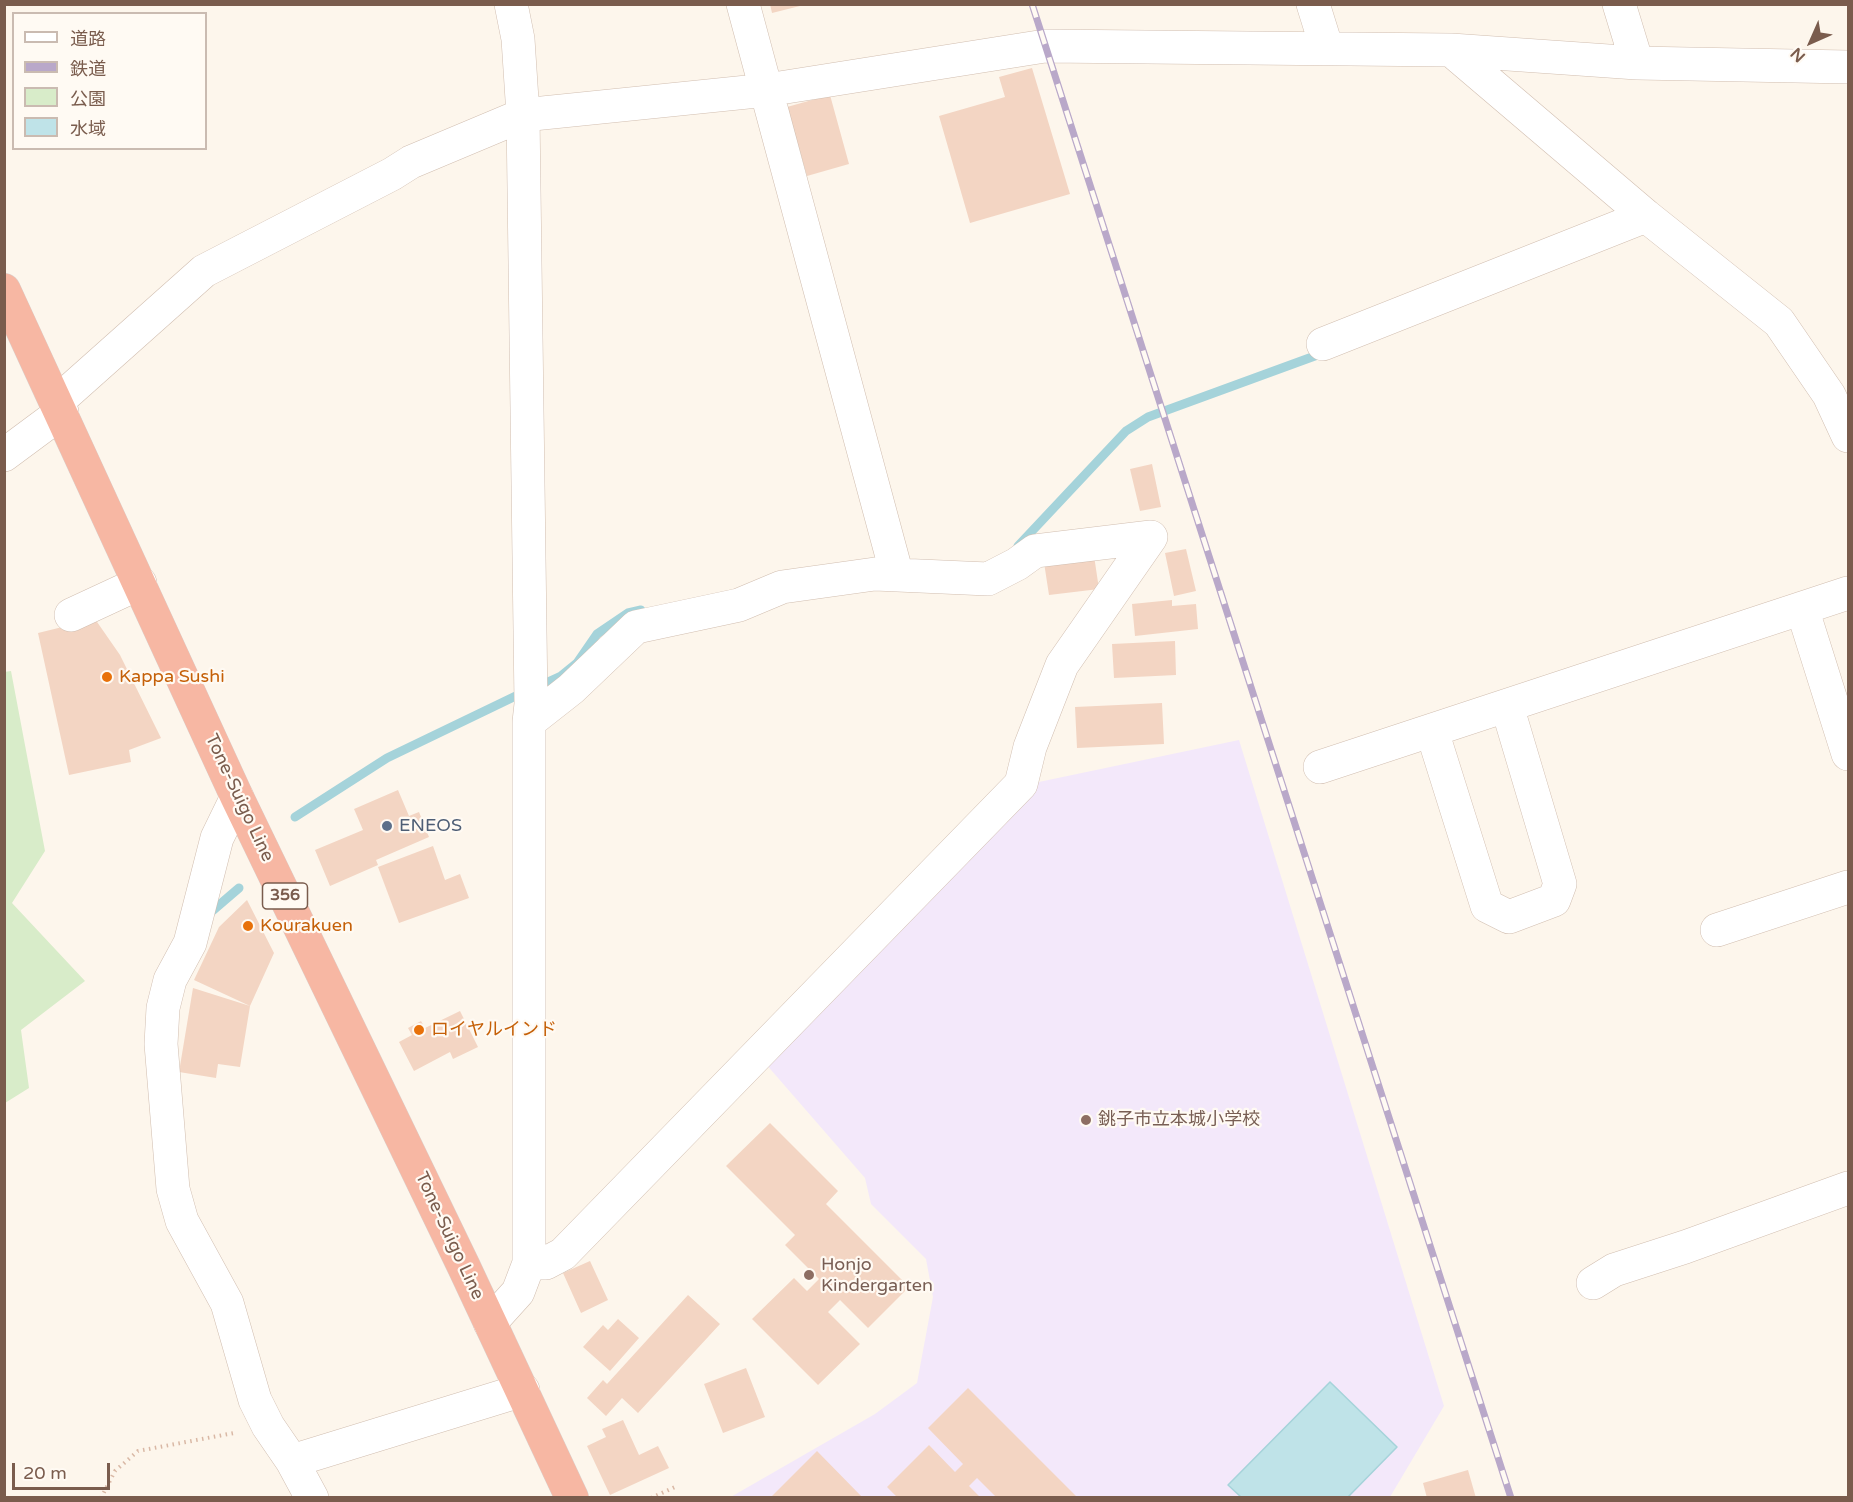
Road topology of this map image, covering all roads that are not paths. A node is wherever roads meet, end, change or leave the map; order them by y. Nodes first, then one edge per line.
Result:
1 (511, 4) edge
2 (743, 4) edge
3 (1313, 4) edge
4 (1619, 4) edge
5 (1327, 49) junction
6 (1451, 50) junction
7 (1637, 63) junction
8 (1848, 67) edge
9 (767, 90) junction
10 (523, 115) junction
11 (1646, 216) junction
12 (4, 290) edge
13 (1323, 344) dead end
14 (59, 407) junction
15 (1848, 436) edge
16 (4, 455) edge
17 (897, 575) junction
18 (140, 583) junction
19 (1848, 593) edge
20 (1802, 608) junction
21 (71, 615) dead end
22 (530, 700) junction
23 (1507, 706) junction
24 (1432, 730) junction
25 (1848, 754) edge
26 (1320, 767) dead end
27 (237, 797) junction
28 (1848, 887) edge
29 (1717, 930) dead end
30 (1848, 1188) edge
31 (529, 1263) junction
32 (1593, 1283) dead end
33 (490, 1323) junction
34 (523, 1390) junction
35 (292, 1461) junction
36 (312, 1497) edge
37 (572, 1497) edge

1 - 10 street
2 - 9 street
3 - 5 street
4 - 7 street
5 - 6 street
5 - 9 street
6 - 7 street
6 - 11 street
7 - 8 street
9 - 10 street
9 - 17 street
10 - 14 street
10 - 22 street
11 - 13 street
11 - 15 street
12 - 14 highway, Tone-Suigo Line / 356
14 - 16 street
14 - 18 highway, Tone-Suigo Line / 356
17 - 22 street
17 - 31 street
18 - 21 street
18 - 27 highway, Tone-Suigo Line / 356
19 - 20 street
20 - 23 street
20 - 25 street
22 - 31 street
23 - 24 street
23 - 24 street
24 - 26 street
27 - 33 highway, Tone-Suigo Line / 356
27 - 35 street
28 - 29 street
30 - 32 street
31 - 33 street
33 - 34 highway, Tone-Suigo Line / 356
34 - 35 street
34 - 37 highway, Tone-Suigo Line / 356
35 - 36 street

